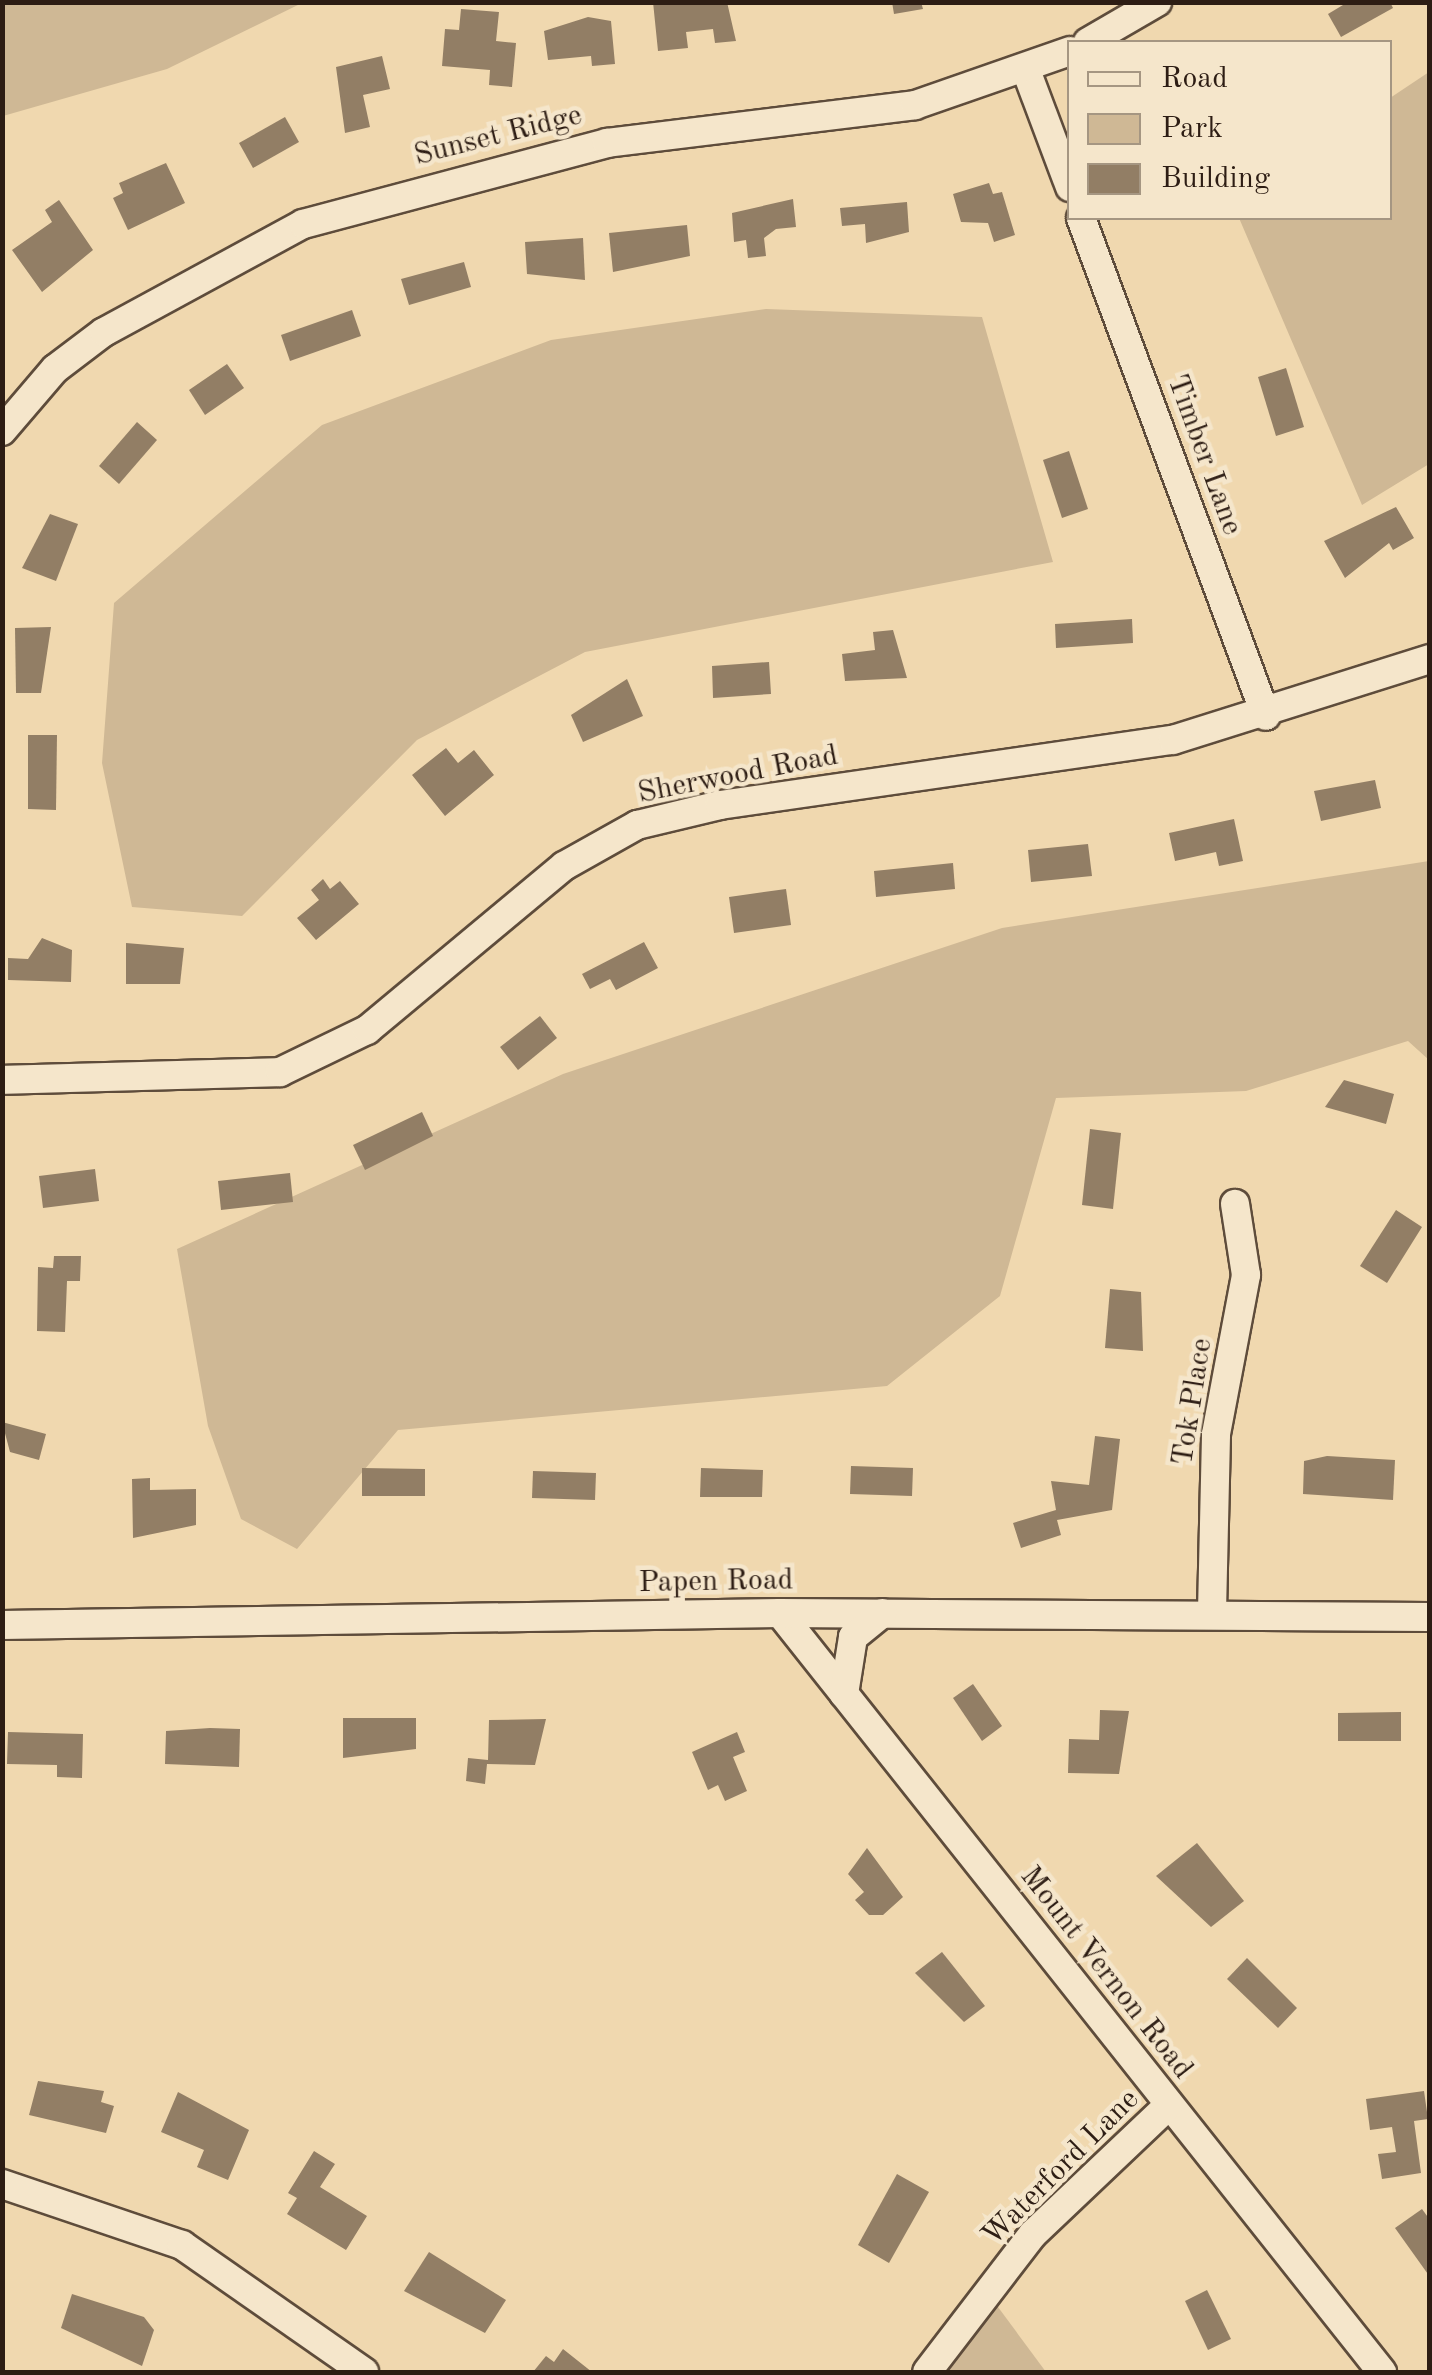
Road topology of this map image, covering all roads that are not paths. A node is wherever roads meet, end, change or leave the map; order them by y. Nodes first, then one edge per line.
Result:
1 (1157, 2) edge
2 (1091, 40) edge
3 (1067, 52) edge
4 (1026, 70) junction
5 (1067, 179) edge
6 (1082, 220) edge
7 (2, 430) edge
8 (1430, 659) edge
9 (1266, 716) junction
10 (2, 1080) edge
11 (1235, 1204) dead end
12 (1212, 1612) junction
13 (780, 1613) junction
14 (883, 1613) junction
15 (1430, 1617) edge
16 (2, 1625) edge
17 (844, 1694) junction
18 (1168, 2105) junction
19 (2, 2184) edge
20 (364, 2372) edge
21 (926, 2372) edge
22 (1382, 2372) edge

1 - 2 street
3 - 4 street, Sunset Ridge
4 - 5 street
4 - 7 street, Sunset Ridge
6 - 9 street, Timber Lane
8 - 9 street, Sherwood Road
9 - 10 street, Sherwood Road
11 - 12 street, Tok Place
12 - 14 street, Papen Road
12 - 15 street, Papen Road
13 - 14 street, Papen Road
13 - 16 street, Papen Road
13 - 17 street, Mount Vernon Road
14 - 17 street
17 - 18 street, Mount Vernon Road
18 - 21 street, Waterford Lane
18 - 22 street, Mount Vernon Road
19 - 20 street

